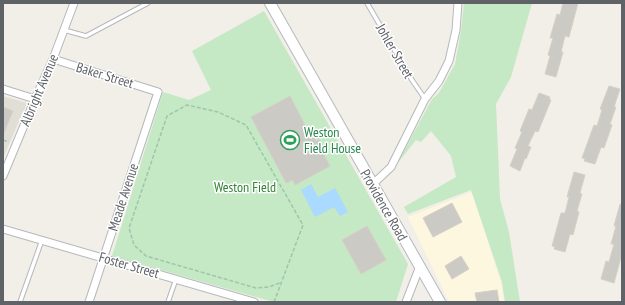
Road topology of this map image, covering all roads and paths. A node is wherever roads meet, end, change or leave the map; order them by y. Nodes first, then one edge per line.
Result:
1 (74, 3) edge
2 (148, 3) edge
3 (270, 3) edge
4 (367, 3) edge
5 (458, 3) edge
6 (63, 30) junction
7 (53, 59) junction
8 (3, 89) edge
9 (158, 92) joint
10 (34, 99) junction
11 (425, 99) junction
12 (3, 140) edge
13 (11, 143) dead end
14 (3, 176) edge
15 (372, 185) junction
16 (3, 229) edge
17 (42, 240) junction
18 (103, 258) junction
19 (420, 266) junction
20 (176, 279) junction
21 (282, 282) junction
22 (244, 300) edge
23 (20, 302) edge
24 (89, 302) edge
25 (168, 302) edge
26 (254, 302) edge
27 (274, 302) edge
28 (406, 302) edge
29 (440, 302) edge

1 - 6 street, Albright Avenue
2 - 6 lane
3 - 15 main road, Providence Road
4 - 11 lane, Johler Street
5 - 11 street
6 - 7 street, Albright Avenue
7 - 9 street, Baker Street
7 - 10 street, Albright Avenue
8 - 10 street
9 - 18 street, Meade Avenue
10 - 14 street, Albright Avenue
11 - 15 street
12 - 13 path
15 - 19 main road, Providence Road
16 - 17 street, Foster Street
17 - 18 street, Foster Street
17 - 23 lane
18 - 20 street, Foster Street
18 - 24 street, Meade Avenue
19 - 28 street
19 - 29 main road, Providence Road
20 - 22 street, Foster Street
20 - 25 lane
21 - 21 path
21 - 27 path
22 - 26 street, Foster Street

